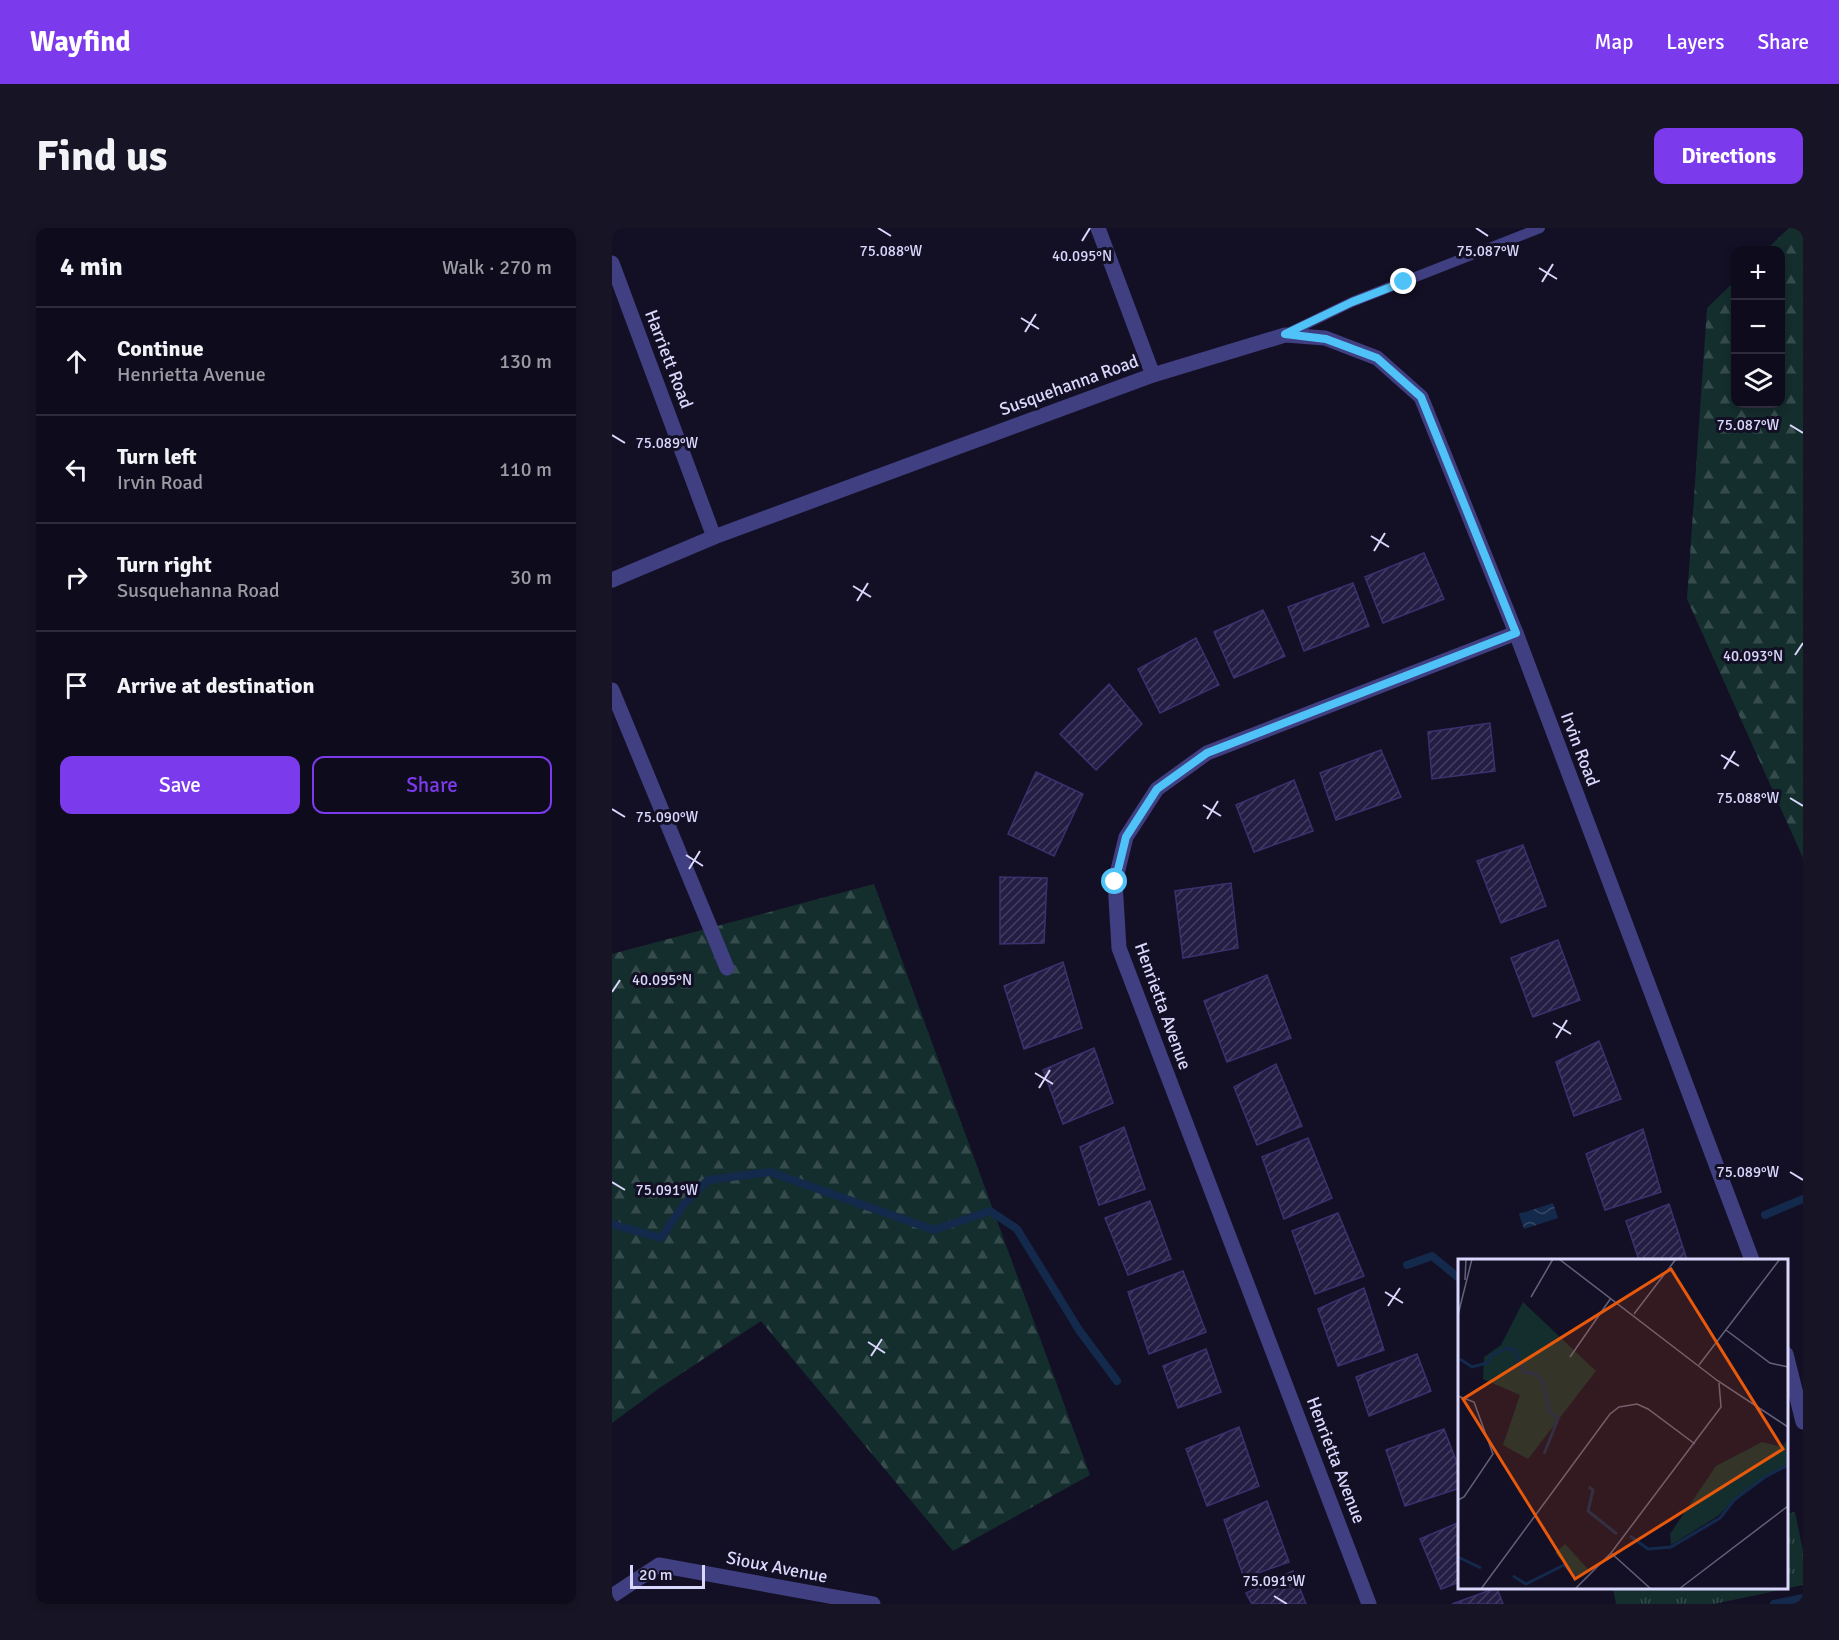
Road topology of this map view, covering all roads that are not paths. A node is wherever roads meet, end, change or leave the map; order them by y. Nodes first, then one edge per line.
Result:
1 (1098, 228) edge
2 (1540, 228) edge
3 (612, 263) edge
4 (1285, 334) junction
5 (1153, 375) junction
6 (714, 537) junction
7 (612, 580) edge
8 (1516, 633) junction
9 (612, 690) edge
10 (727, 968) dead end
11 (1752, 1259) edge
12 (1803, 1352) edge
13 (1788, 1355) edge
14 (1788, 1359) edge
15 (1803, 1422) edge
16 (612, 1596) edge
17 (873, 1604) edge
18 (1369, 1604) edge

1 - 5 street
2 - 4 lane, Susquehanna Road
3 - 6 street, Harriett Road
4 - 5 street, Susquehanna Road
4 - 8 street, Irvin Road
5 - 6 street, Susquehanna Road
6 - 7 street, Susquehanna Road
8 - 11 street, Irvin Road
8 - 18 street, Henrietta Avenue
9 - 10 street
12 - 13 street
14 - 15 street
16 - 17 street, Sioux Avenue

